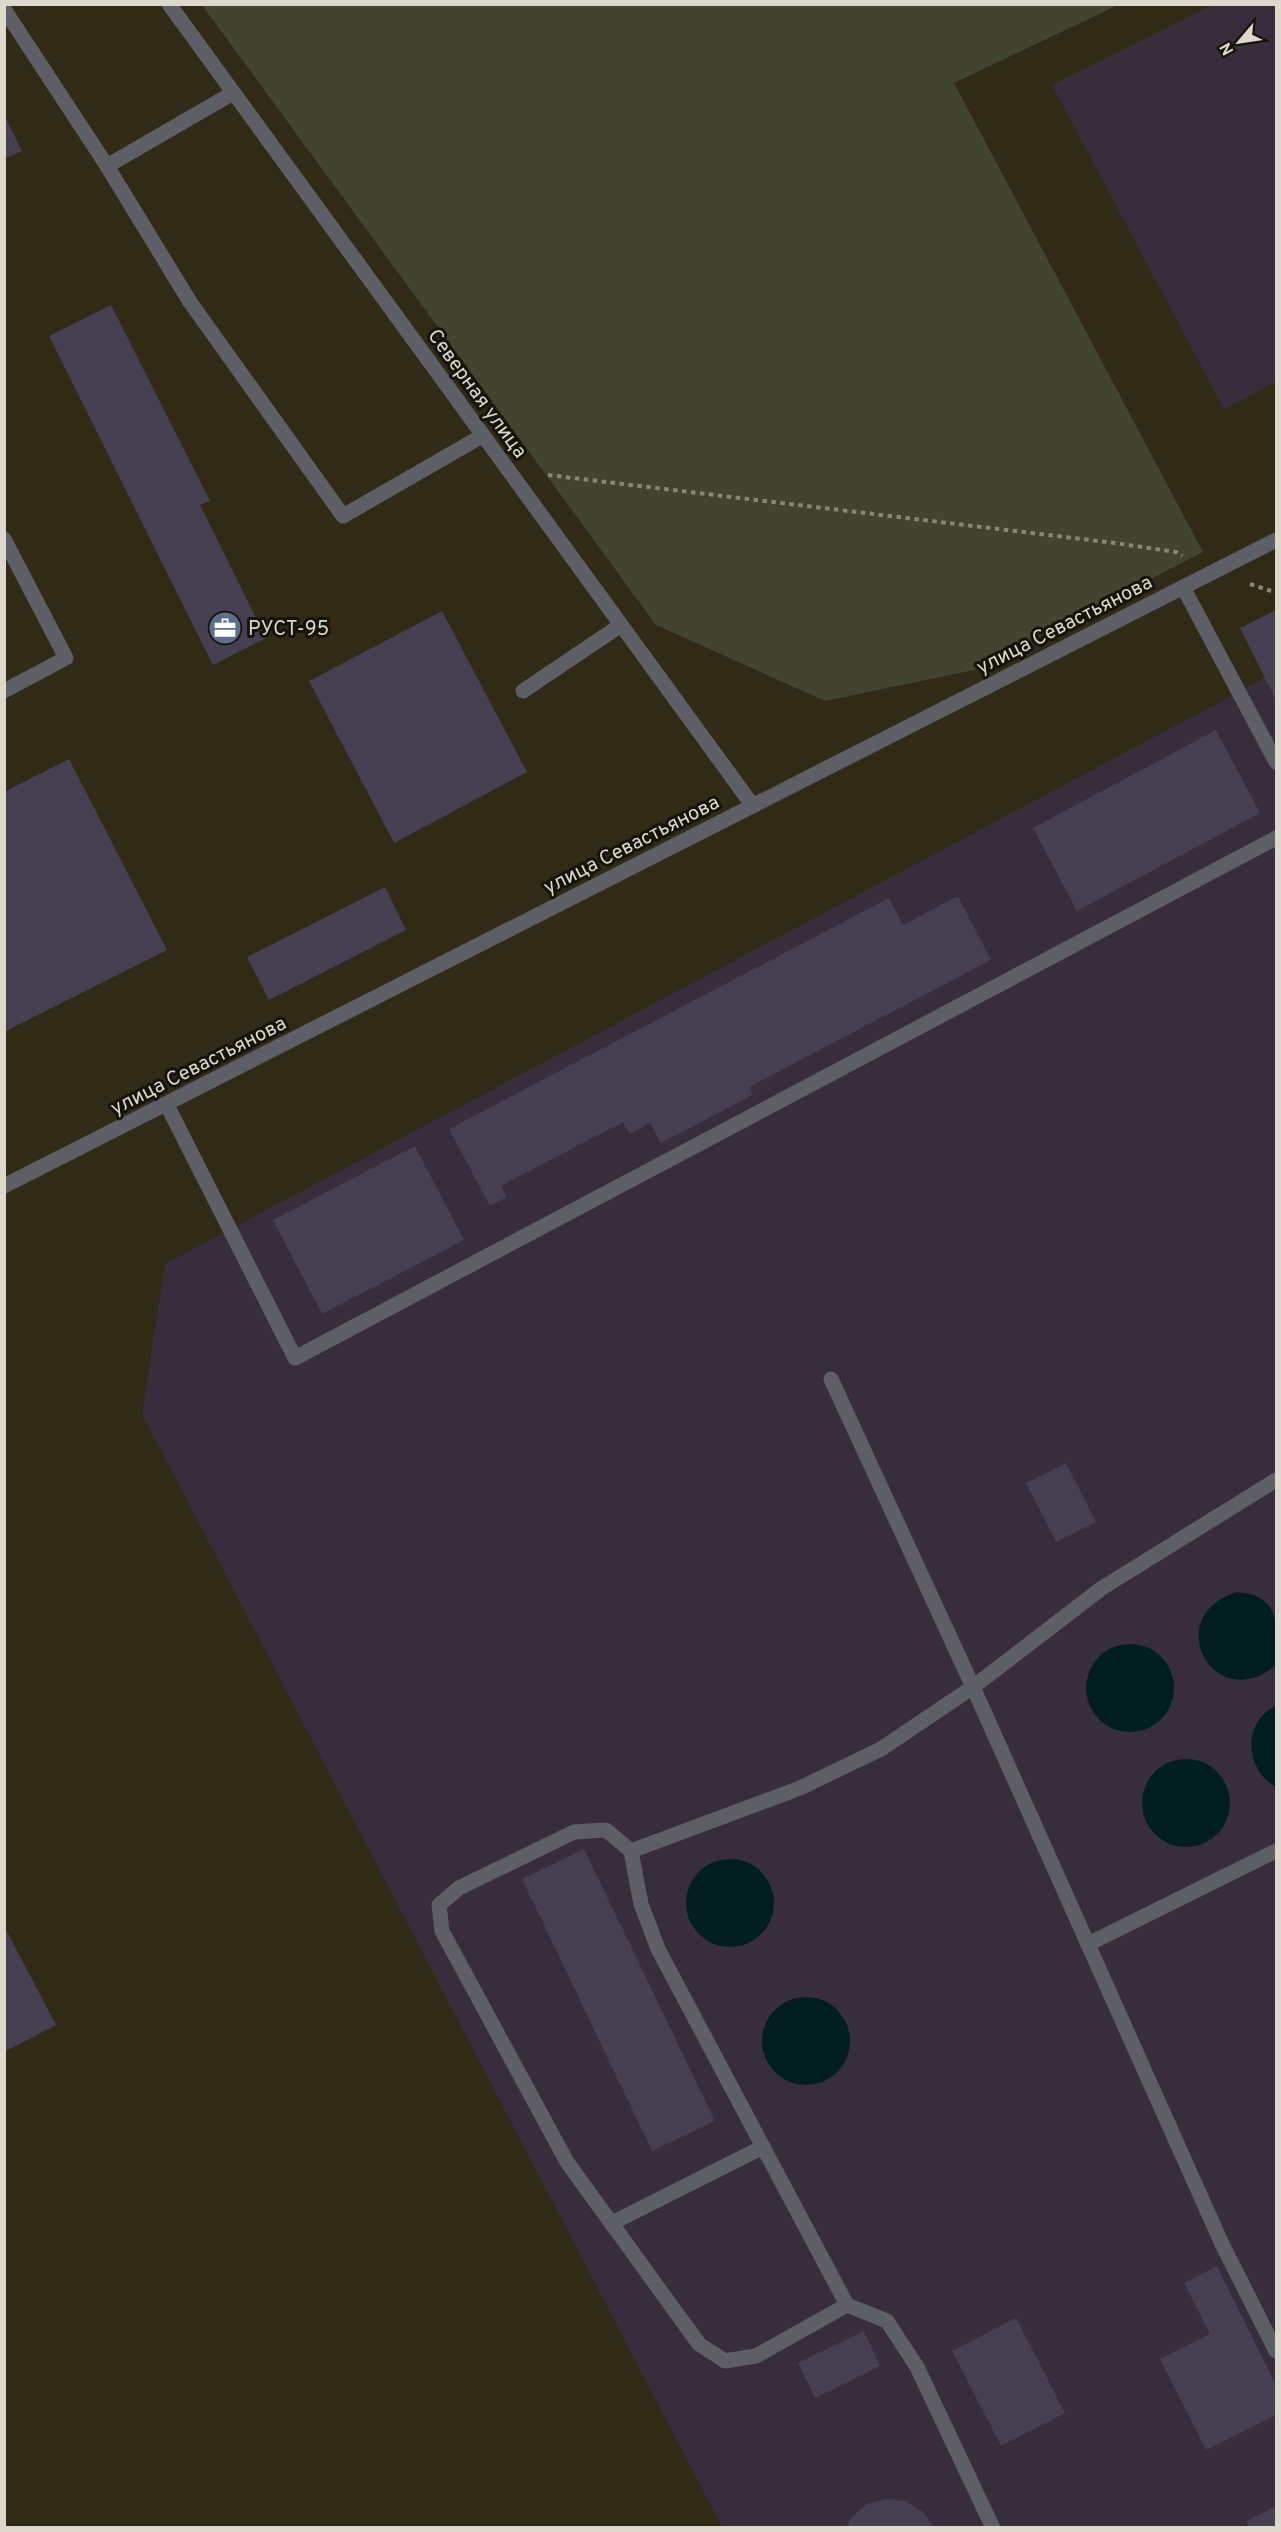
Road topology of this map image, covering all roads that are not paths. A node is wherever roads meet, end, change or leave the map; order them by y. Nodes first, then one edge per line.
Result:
1 (169, 4) edge
2 (4, 9) edge
3 (233, 93) junction
4 (107, 166) junction
5 (483, 436) junction
6 (4, 539) edge
7 (1276, 540) edge
8 (1183, 587) junction
9 (621, 626) junction
10 (4, 691) edge
11 (524, 691) dead end
12 (1276, 762) edge
13 (753, 806) junction
14 (1276, 838) edge
15 (166, 1105) junction
16 (4, 1186) edge
17 (831, 1379) dead end
18 (1276, 1480) edge
19 (973, 1687) junction
20 (631, 1851) junction
21 (1276, 1851) edge
22 (1088, 1944) junction
23 (763, 2147) junction
24 (612, 2223) junction
25 (847, 2305) junction
26 (1276, 2351) edge
27 (993, 2528) edge

1 - 3 street, Северная улица
2 - 4 street
3 - 4 street
3 - 5 street, Северная улица
4 - 5 street
5 - 9 street, Северная улица
6 - 10 street
7 - 8 street, улица Севастьянова
8 - 12 street
8 - 13 street, улица Севастьянова
9 - 11 street
9 - 13 street, Северная улица
13 - 15 street, улица Севастьянова
14 - 15 street
15 - 16 street, улица Севастьянова
17 - 19 street
18 - 19 street
19 - 20 street
19 - 22 street
20 - 23 street
20 - 24 street
21 - 22 street
22 - 26 street
23 - 24 street
23 - 25 street
24 - 25 street
25 - 27 street

